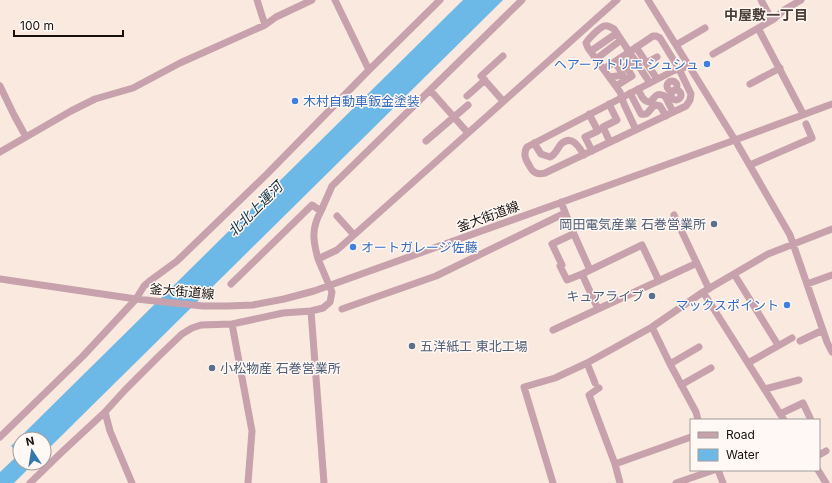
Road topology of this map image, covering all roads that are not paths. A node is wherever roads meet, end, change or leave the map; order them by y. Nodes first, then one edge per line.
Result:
1 (257, 0) edge
2 (312, 0) edge
3 (335, 0) edge
4 (440, 0) edge
5 (522, 0) edge
6 (617, 0) edge
7 (648, 0) edge
8 (761, 0) edge
9 (801, 0) edge
10 (792, 2) edge
11 (772, 20) junction
12 (265, 25) junction
13 (705, 28) dead end
14 (758, 28) junction
15 (617, 33) junction
16 (621, 40) junction
17 (676, 44) junction
18 (636, 47) junction
19 (591, 51) junction
20 (629, 52) junction
21 (713, 54) dead end
22 (503, 56) dead end
23 (656, 57) dead end
24 (596, 58) junction
25 (635, 60) junction
26 (615, 62) junction
27 (646, 63) junction
28 (689, 65) junction
29 (780, 68) junction
30 (604, 69) junction
31 (679, 69) junction
32 (369, 70) junction
33 (610, 77) junction
34 (684, 79) junction
35 (485, 80) junction
36 (653, 81) junction
37 (750, 84) dead end
38 (0, 86) edge
39 (616, 86) junction
40 (638, 89) junction
41 (430, 90) junction
42 (630, 93) junction
43 (467, 96) dead end
44 (622, 97) junction
45 (503, 101) junction
46 (468, 104) dead end
47 (609, 104) junction
48 (832, 104) edge
49 (682, 108) junction
50 (673, 112) junction
51 (590, 114) junction
52 (803, 114) junction
53 (666, 116) junction
54 (454, 117) junction
55 (806, 124) dead end
56 (636, 130) junction
57 (468, 133) junction
58 (26, 137) junction
59 (735, 140) junction
60 (426, 141) dead end
61 (610, 142) junction
62 (534, 143) junction
63 (592, 151) junction
64 (0, 152) edge
65 (584, 155) junction
66 (750, 165) junction
67 (561, 202) junction
68 (321, 211) junction
69 (565, 213) junction
70 (674, 215) dead end
71 (336, 216) dead end
72 (832, 230) edge
73 (573, 232) junction
74 (354, 235) junction
75 (794, 244) junction
76 (318, 259) junction
77 (697, 263) junction
78 (590, 270) junction
79 (582, 274) junction
80 (734, 274) junction
81 (832, 275) edge
82 (0, 279) edge
83 (659, 281) junction
84 (231, 284) dead end
85 (807, 284) junction
86 (330, 286) junction
87 (706, 290) junction
88 (136, 299) junction
89 (342, 309) dead end
90 (598, 309) junction
91 (311, 312) junction
92 (232, 324) junction
93 (652, 327) junction
94 (553, 330) dead end
95 (823, 330) junction
96 (792, 338) dead end
97 (800, 341) dead end
98 (778, 346) junction
99 (699, 347) dead end
100 (832, 352) edge
101 (587, 363) junction
102 (748, 363) junction
103 (670, 364) junction
104 (711, 368) dead end
105 (799, 380) dead end
106 (681, 385) junction
107 (765, 389) junction
108 (106, 412) junction
109 (782, 417) edge
110 (698, 419) edge
111 (810, 419) edge
112 (0, 437) edge
113 (690, 438) edge
114 (826, 451) dead end
115 (820, 454) edge
116 (615, 464) junction
117 (711, 471) edge
118 (718, 471) edge
119 (819, 471) edge
120 (30, 483) edge
121 (132, 483) edge
122 (248, 483) edge
123 (324, 483) edge
124 (553, 483) edge
125 (620, 483) edge
126 (676, 483) edge
127 (723, 483) edge
128 (826, 483) edge

1 - 12 street
2 - 12 street
3 - 32 street
4 - 32 street
5 - 41 street
6 - 45 street
7 - 17 street
8 - 11 street
9 - 10 street
10 - 11 street
11 - 14 street
12 - 58 street
13 - 17 street
14 - 21 street
14 - 29 street
15 - 16 street
15 - 19 street
15 - 19 street
16 - 20 street
16 - 24 street
17 - 28 street
18 - 20 street
18 - 27 street
18 - 31 street
19 - 24 street
20 - 25 street
20 - 26 street
22 - 35 street
23 - 27 street
24 - 30 street
25 - 36 street
25 - 39 street
26 - 30 street
26 - 33 street
27 - 36 street
28 - 31 street
28 - 59 street
29 - 37 street
29 - 52 street
30 - 33 street
31 - 34 street
31 - 36 street
32 - 88 street
33 - 39 street
34 - 49 street
34 - 49 street
35 - 43 street
35 - 45 street
36 - 40 street
38 - 58 street
39 - 44 street
40 - 42 street
40 - 50 street
41 - 54 street
41 - 68 street
42 - 44 street
42 - 53 street
44 - 47 street
44 - 56 street
45 - 57 street
46 - 54 street
47 - 51 street
47 - 61 street
48 - 52 street, 釜大街道線
49 - 50 street
50 - 53 street
51 - 62 street
51 - 63 street
52 - 59 street, 釜大街道線
53 - 56 street
54 - 57 street
54 - 60 street
55 - 66 street
56 - 61 street
57 - 74 street
58 - 64 street
59 - 66 street
59 - 67 street, 釜大街道線
61 - 63 street
62 - 65 street
62 - 65 street
63 - 65 street
66 - 75 street
67 - 69 street
67 - 86 street, 釜大街道線
68 - 76 street
68 - 84 street
69 - 73 street
69 - 89 street
70 - 77 street
71 - 74 street
72 - 75 street
73 - 78 street
73 - 79 street
74 - 76 street
75 - 80 street
75 - 85 street
76 - 86 street
77 - 83 street
77 - 87 street
78 - 79 street
78 - 83 street
79 - 90 street
80 - 87 street
80 - 98 street
81 - 85 street
82 - 88 street, 釜大街道線
83 - 90 street
85 - 95 street
86 - 88 street, 釜大街道線
86 - 91 street
87 - 93 street
87 - 102 street
88 - 112 street
90 - 94 street
91 - 92 street
91 - 123 street
92 - 108 street
92 - 122 street
93 - 101 street
93 - 103 street
95 - 97 street
95 - 100 street
96 - 98 street
98 - 102 street
99 - 103 street
101 - 116 street
101 - 124 street
102 - 107 street
103 - 106 street
104 - 106 street
105 - 107 street
106 - 110 street
107 - 109 street
108 - 120 street
108 - 121 street
109 - 111 street
113 - 116 street
114 - 115 street
116 - 125 street
117 - 126 street
118 - 127 street
119 - 128 street

